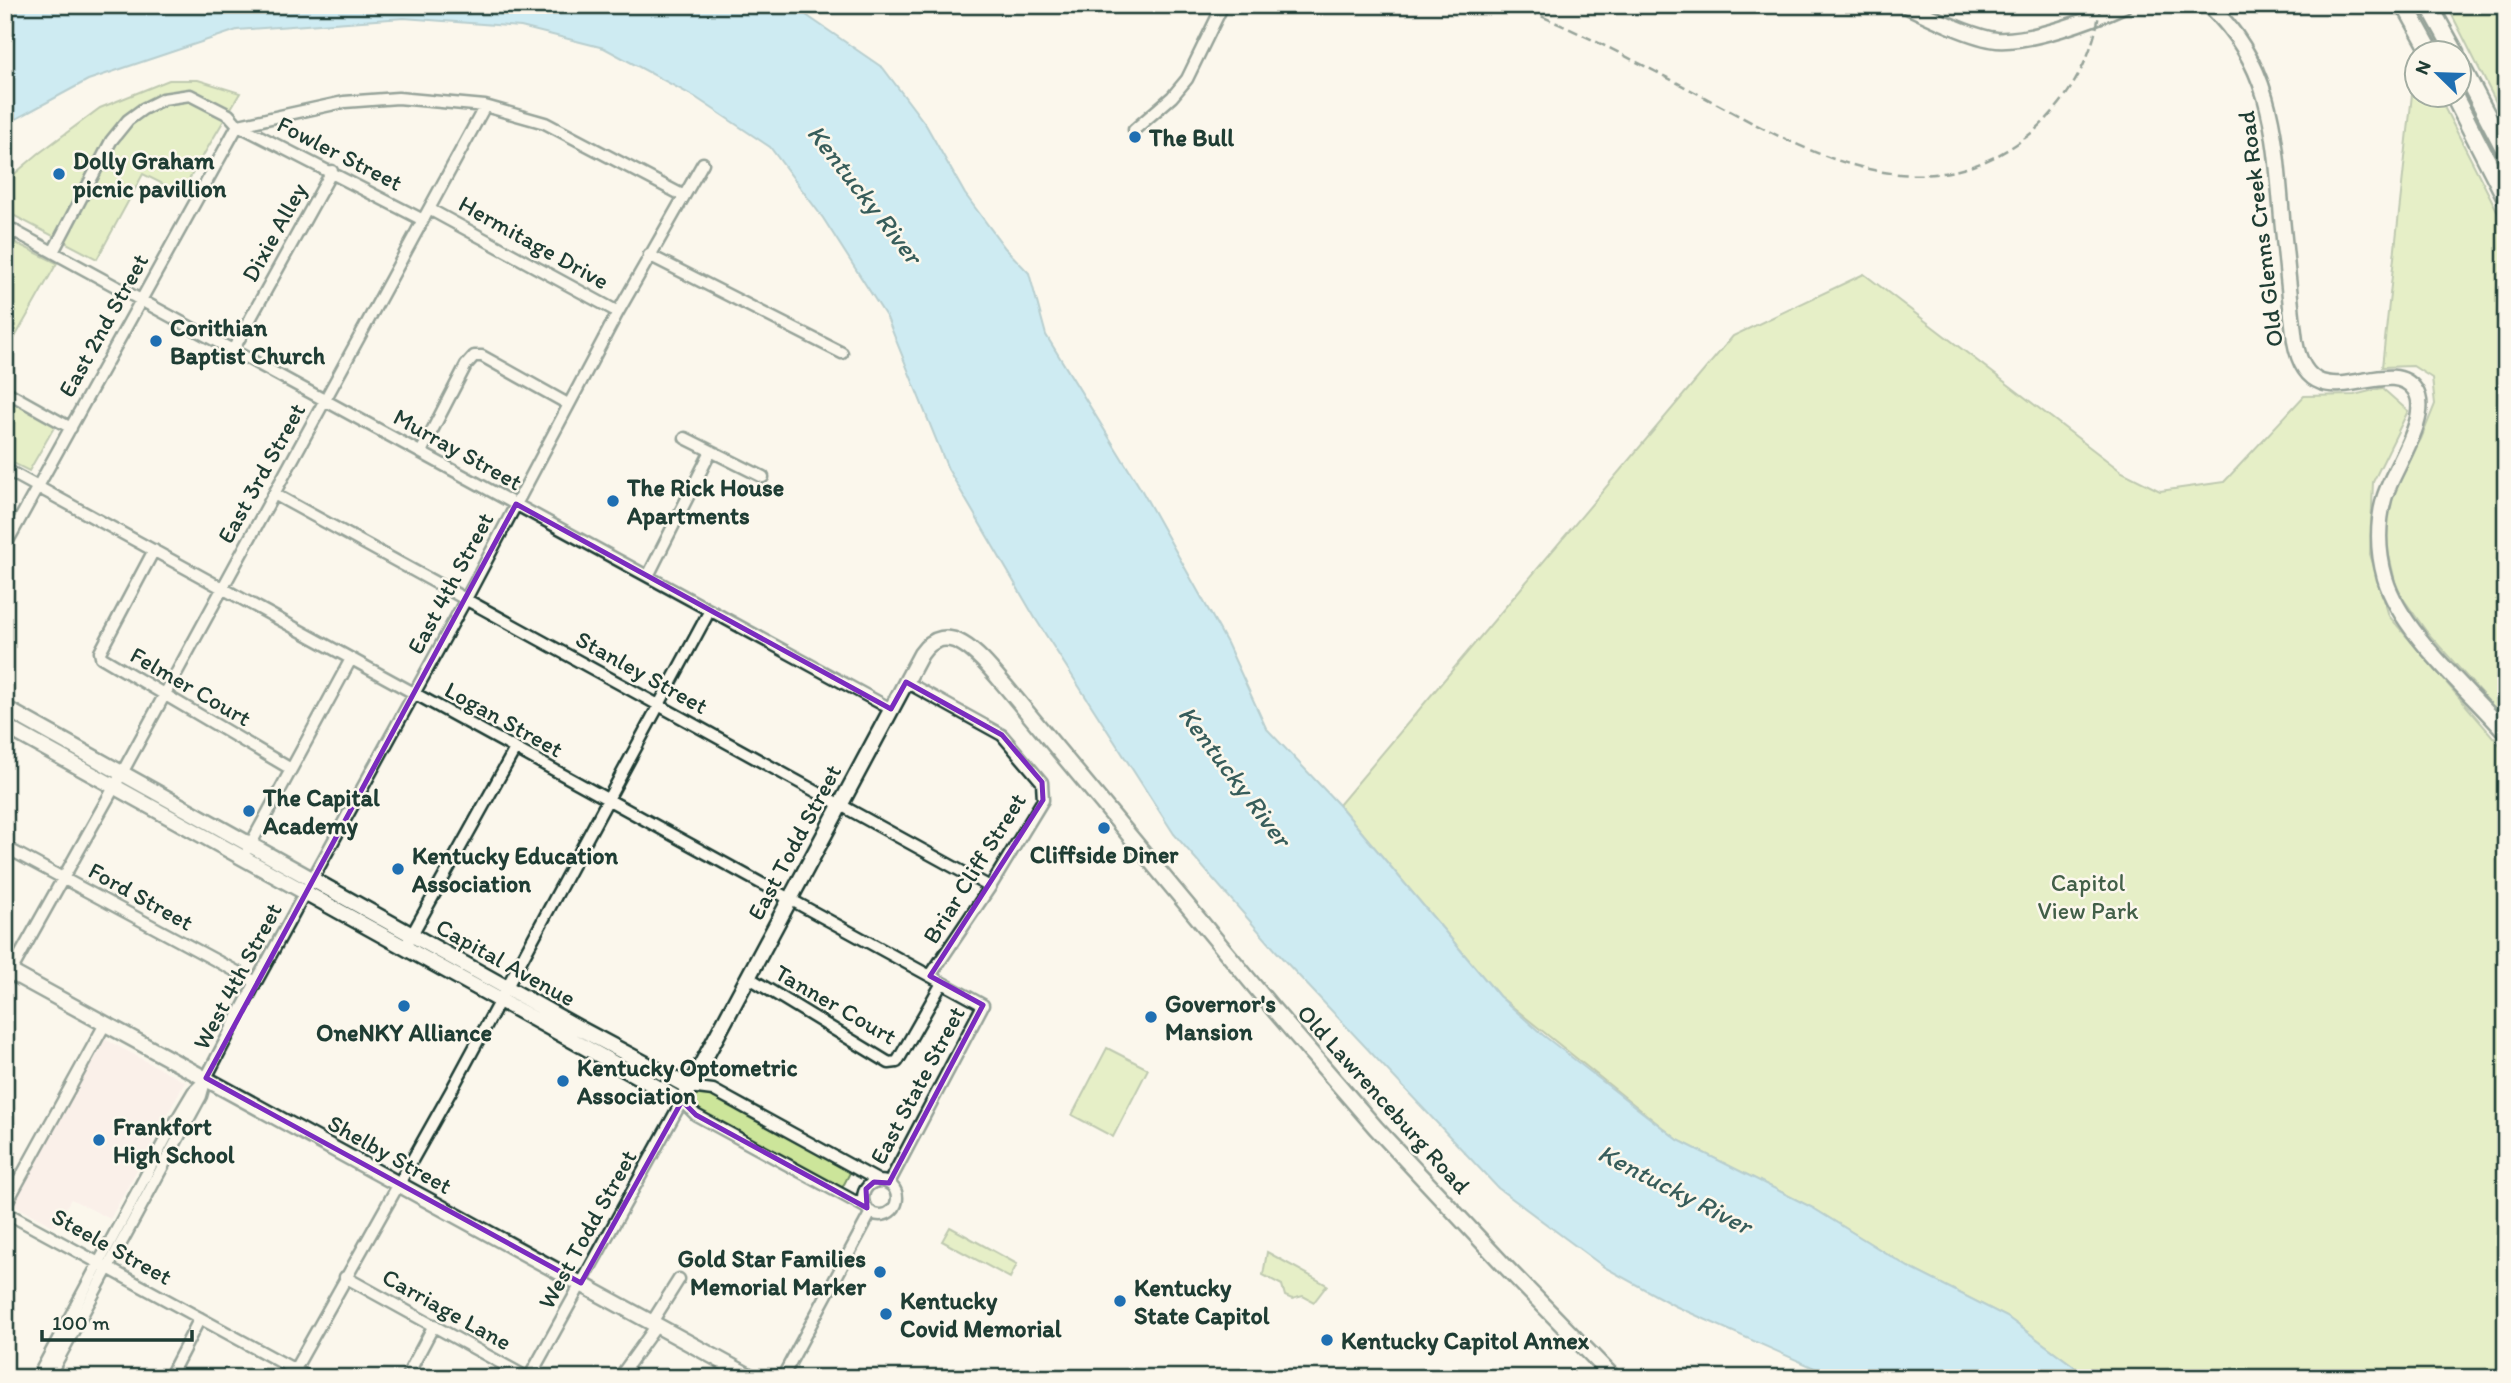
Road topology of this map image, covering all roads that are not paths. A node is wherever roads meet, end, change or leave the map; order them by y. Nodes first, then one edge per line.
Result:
1 (1223, 5) edge
2 (1905, 5) edge
3 (2123, 5) edge
4 (2209, 5) edge
5 (2404, 5) edge
6 (2429, 5) edge
7 (2423, 38) edge
8 (2447, 38) edge
9 (2472, 85) edge
10 (485, 106) junction
11 (2460, 108) edge
12 (238, 125) junction
13 (1134, 130) dead end
14 (2506, 152) edge
15 (703, 163) dead end
16 (332, 171) junction
17 (684, 196) junction
18 (2506, 198) edge
19 (429, 209) junction
20 (423, 220) junction
21 (10, 228) edge
22 (5, 245) edge
23 (53, 252) junction
24 (649, 255) junction
25 (141, 300) junction
26 (618, 312) junction
27 (233, 350) junction
28 (842, 353) dead end
29 (5, 391) edge
30 (325, 400) junction
31 (568, 404) junction
32 (71, 428) junction
33 (685, 438) dead end
34 (711, 451) junction
35 (421, 452) junction
36 (5, 469) edge
37 (763, 477) dead end
38 (38, 487) junction
39 (274, 494) junction
40 (516, 504) junction
41 (5, 546) edge
42 (154, 550) junction
43 (648, 576) junction
44 (223, 588) junction
45 (466, 599) junction
46 (710, 610) junction
47 (968, 648) joint
48 (351, 659) junction
49 (906, 682) junction
50 (414, 693) junction
51 (164, 695) junction
52 (659, 705) junction
53 (5, 708) edge
54 (891, 709) junction
55 (5, 726) edge
56 (2506, 733) edge
57 (515, 749) junction
58 (291, 769) junction
59 (118, 780) junction
60 (608, 800) junction
61 (839, 804) junction
62 (250, 845) junction
63 (5, 847) edge
64 (243, 859) junction
65 (62, 877) junction
66 (313, 878) junction
67 (990, 887) junction
68 (306, 893) junction
69 (789, 899) junction
70 (408, 941) junction
71 (7, 975) edge
72 (930, 976) junction
73 (748, 977) junction
74 (256, 982) junction
75 (942, 983) junction
76 (504, 994) junction
77 (983, 1005) joint
78 (105, 1024) junction
79 (206, 1078) junction
80 (689, 1087) junction
81 (682, 1101) junction
82 (884, 1182) junction
83 (398, 1184) junction
84 (5, 1209) edge
85 (869, 1210) junction
86 (103, 1266) junction
87 (345, 1277) junction
88 (679, 1279) dead end
89 (581, 1283) junction
90 (200, 1318) junction
91 (654, 1323) junction
92 (434, 1325) junction
93 (293, 1374) edge
94 (37, 1378) edge
95 (48, 1378) edge
96 (169, 1378) edge
97 (310, 1378) edge
98 (406, 1378) edge
99 (528, 1378) edge
100 (619, 1378) edge
101 (754, 1378) edge
102 (782, 1378) edge
103 (1614, 1378) edge

1 - 13 street
2 - 3 main road
4 - 56 main road, Old Glenns Creek Road
5 - 7 main road
6 - 8 main road
9 - 14 main road
10 - 12 street
10 - 17 street
10 - 19 street, East 3rd Street
11 - 18 main road
12 - 16 street, Fowler Street
12 - 23 street, Fowler Street
12 - 25 street, East 2nd Street
15 - 17 street, East 4th Street
16 - 20 street, Fowler Street
16 - 27 street, Dixie Alley
17 - 24 street, East 4th Street
19 - 20 street, East 3rd Street
19 - 26 street, Hermitage Drive
20 - 30 street, East 3rd Street
21 - 22 street
21 - 23 street, Murray Street
23 - 25 street, Murray Street
24 - 26 street, East 4th Street
24 - 28 street
25 - 27 street, Murray Street
25 - 32 street, East 2nd Street
26 - 31 street, East 4th Street
27 - 30 street, Murray Street
29 - 32 street
30 - 35 street, Murray Street
30 - 39 street, East 3rd Street
31 - 35 street
31 - 40 street, East 4th Street
32 - 38 street, East 2nd Street
33 - 34 street
34 - 37 street
34 - 43 street
35 - 40 street, Murray Street
36 - 38 street, Logan Street
38 - 41 street, East 2nd Street
38 - 42 street, Logan Street
39 - 44 street, East 3rd Street
39 - 45 street, Stanley Street
40 - 43 street, Murray Street
40 - 45 street, East 4th Street
42 - 44 street, Logan Street
42 - 51 street, Felmer Court
43 - 46 street, Murray Street
44 - 48 street, Logan Street
44 - 51 street, East 3rd Street
45 - 50 street, East 4th Street
45 - 52 street, Stanley Street
46 - 52 street
46 - 54 street, Murray Street
47 - 49 main road, East Todd Street
47 - 103 main road, Old Lawrenceburg Road
48 - 50 street, Logan Street
48 - 58 street
49 - 54 main road, East Todd Street
49 - 67 street, Briar Cliff Street
50 - 57 street, Logan Street
50 - 66 street, East 4th Street
51 - 58 street, Felmer Court
51 - 59 street, East 3rd Street
52 - 60 street
52 - 61 street, Stanley Street
53 - 59 main road, Capital Avenue
54 - 61 main road, East Todd Street
55 - 59 main road, Capital Avenue
57 - 60 street, Logan Street
57 - 70 street
58 - 62 street
59 - 62 main road, Capital Avenue
59 - 64 main road, Capital Avenue
59 - 65 street, East 3rd Street
60 - 69 street, Logan Street
60 - 76 street
61 - 67 street, Stanley Street
61 - 69 main road, East Todd Street
62 - 64 street
62 - 66 main road, Capital Avenue
63 - 65 street, Ford Street
64 - 68 main road, Capital Avenue
65 - 71 street, East 3rd Street
65 - 74 street, Ford Street
66 - 68 street, East 4th Street
66 - 70 main road, Capital Avenue
67 - 72 street, Briar Cliff Street
68 - 70 main road, Capital Avenue
68 - 74 street, West 4th Street
69 - 72 street, Logan Street
69 - 73 main road, East Todd Street
70 - 76 main road, Capital Avenue
71 - 78 main road, Shelby Street
72 - 75 street, Logan Street
73 - 75 street, Tanner Court
73 - 80 main road, East Todd Street
74 - 79 street, West 4th Street
75 - 77 street, Logan Street
76 - 80 main road, Capital Avenue
76 - 81 main road, Capital Avenue
76 - 83 street
77 - 82 street, East State Street
78 - 79 main road, Shelby Street
78 - 84 street
79 - 83 main road, Shelby Street
79 - 86 street, West 4th Street
80 - 81 main road, East Todd Street
80 - 82 street, Capital Avenue
81 - 85 street, Capital Avenue
81 - 89 street, West Todd Street
82 - 85 street
82 - 85 street
83 - 87 street
83 - 89 main road, Shelby Street
84 - 86 street, Steele Street
85 - 102 street
86 - 90 street, Steele Street
86 - 94 street, West 4th Street
86 - 95 street, West 4th Street
87 - 92 street, Carriage Lane
87 - 93 street
88 - 91 street
89 - 91 main road, Shelby Street
89 - 99 street, West Todd Street
90 - 93 street, Steele Street
90 - 96 street
91 - 100 street
91 - 101 main road, Shelby Street
92 - 98 street
92 - 99 street, Carriage Lane
93 - 97 street, Steele Street

